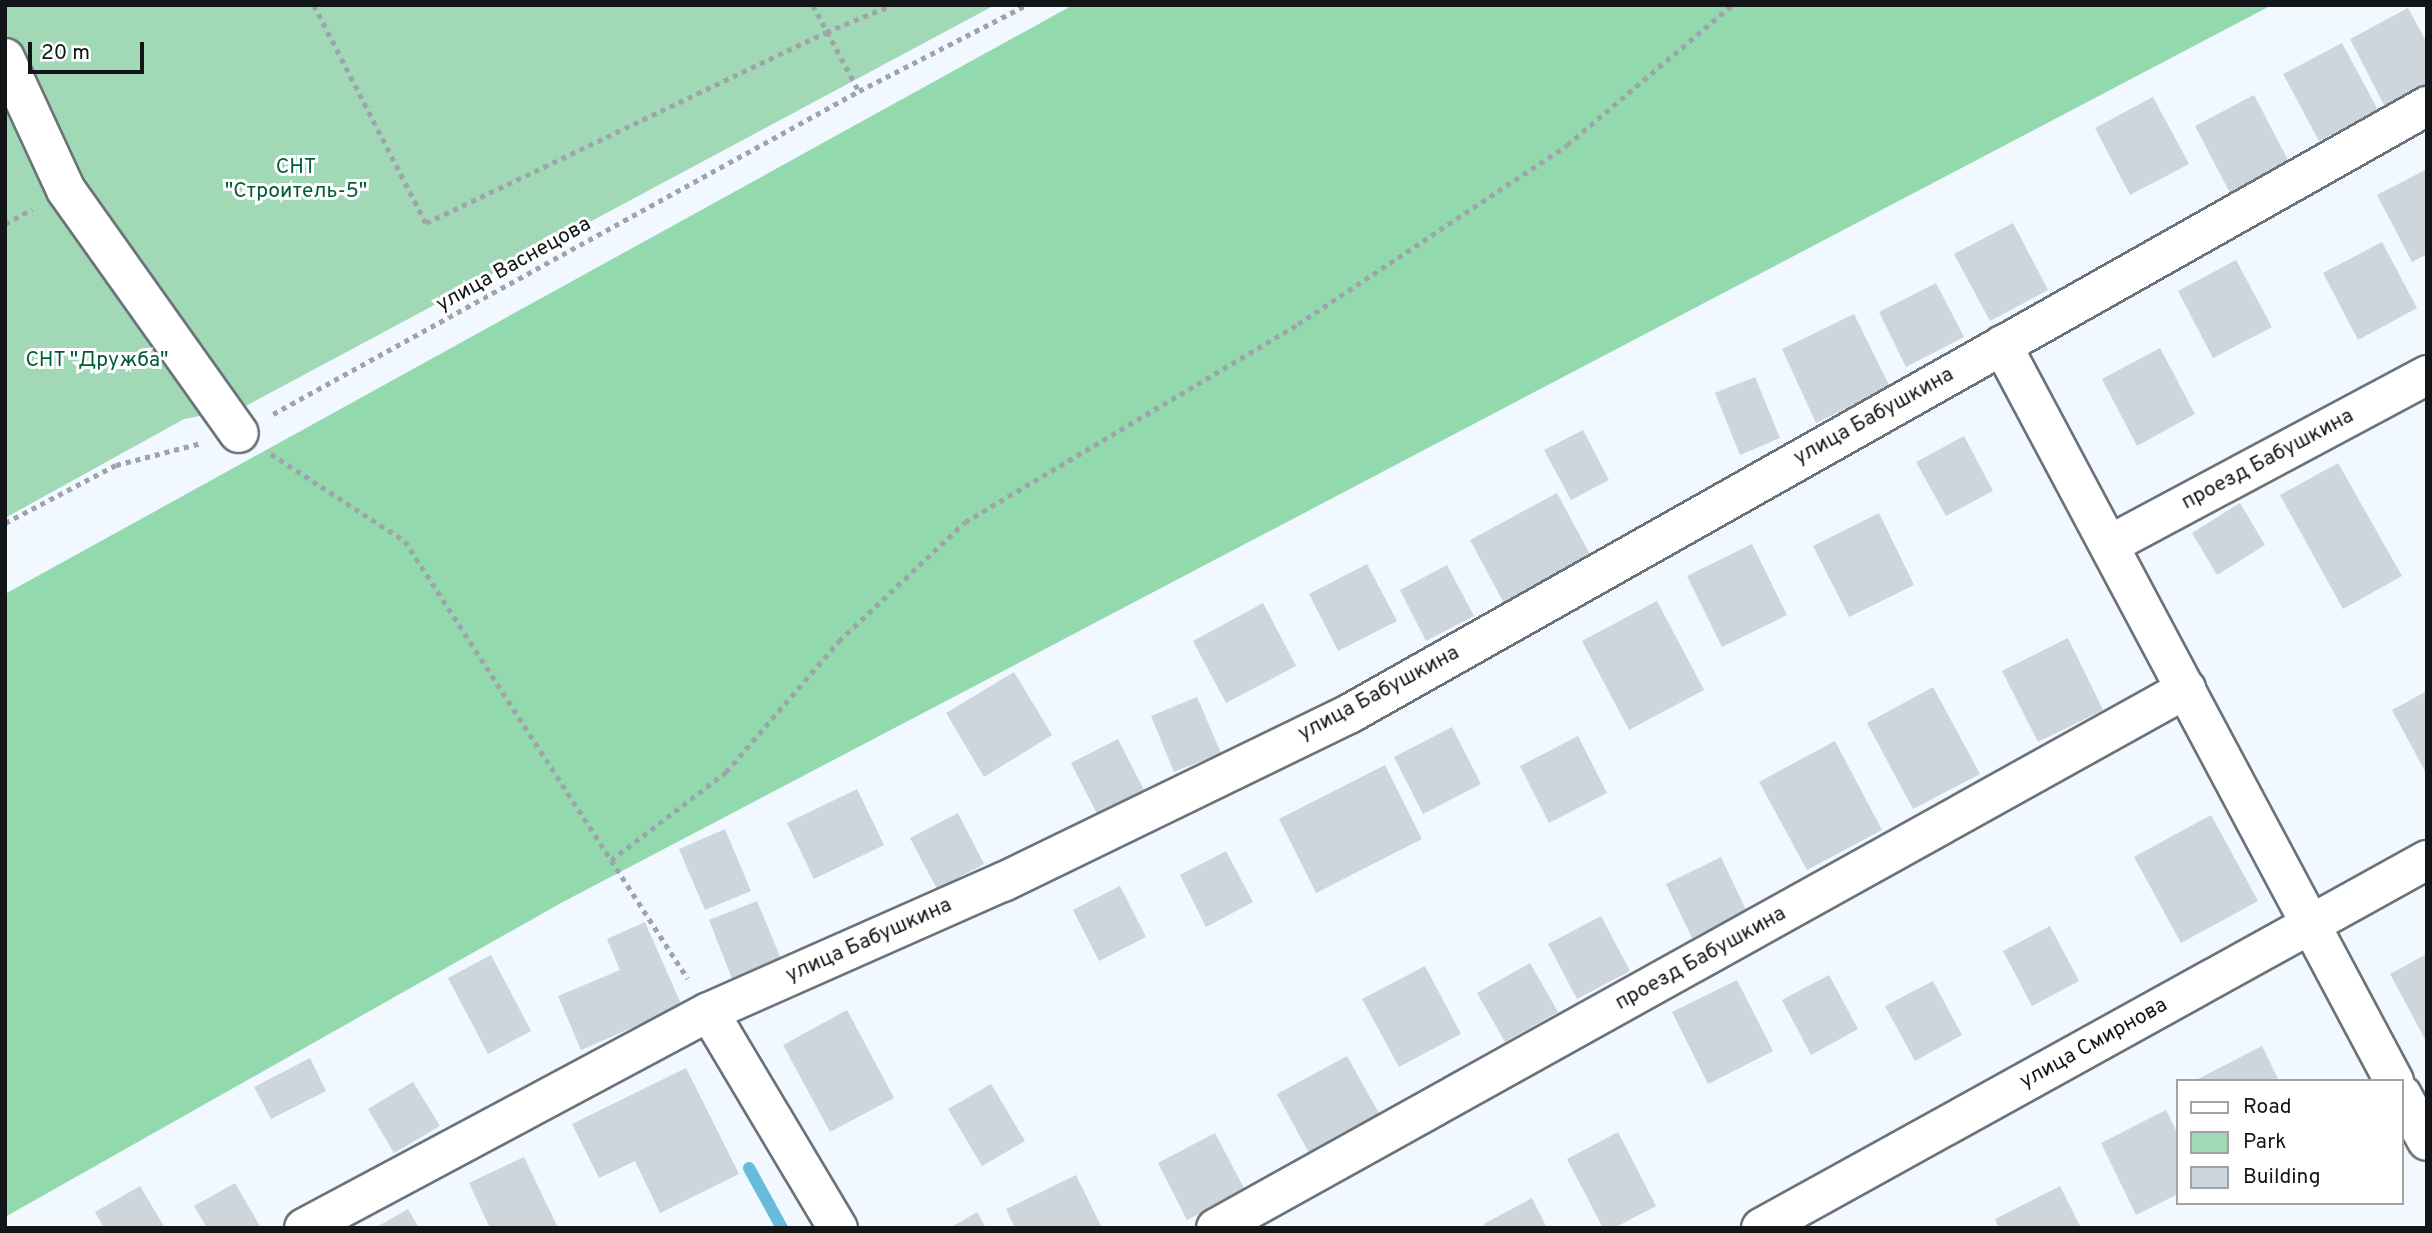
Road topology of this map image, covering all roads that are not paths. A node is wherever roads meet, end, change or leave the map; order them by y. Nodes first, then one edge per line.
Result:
1 (5, 58) edge
2 (2427, 106) edge
3 (2002, 345) junction
4 (2427, 375) edge
5 (239, 433) road end
6 (2109, 545) junction
7 (2186, 689) junction
8 (2427, 860) edge
9 (2311, 925) junction
10 (709, 1012) junction
11 (2394, 1079) edge
12 (2404, 1099) edge
13 (2427, 1141) edge
14 (304, 1228) edge
15 (838, 1228) edge
16 (1216, 1228) edge
17 (1761, 1228) edge

1 - 5 street
2 - 3 street, улица Бабушкина
3 - 6 street
3 - 10 street, улица Бабушкина
4 - 6 street, проезд Бабушкина
6 - 7 street
7 - 9 street
7 - 16 street, проезд Бабушкина
8 - 9 street, улица Смирнова
9 - 11 street
9 - 17 street, улица Смирнова
10 - 14 street, улица Бабушкина
10 - 15 street
12 - 13 street

